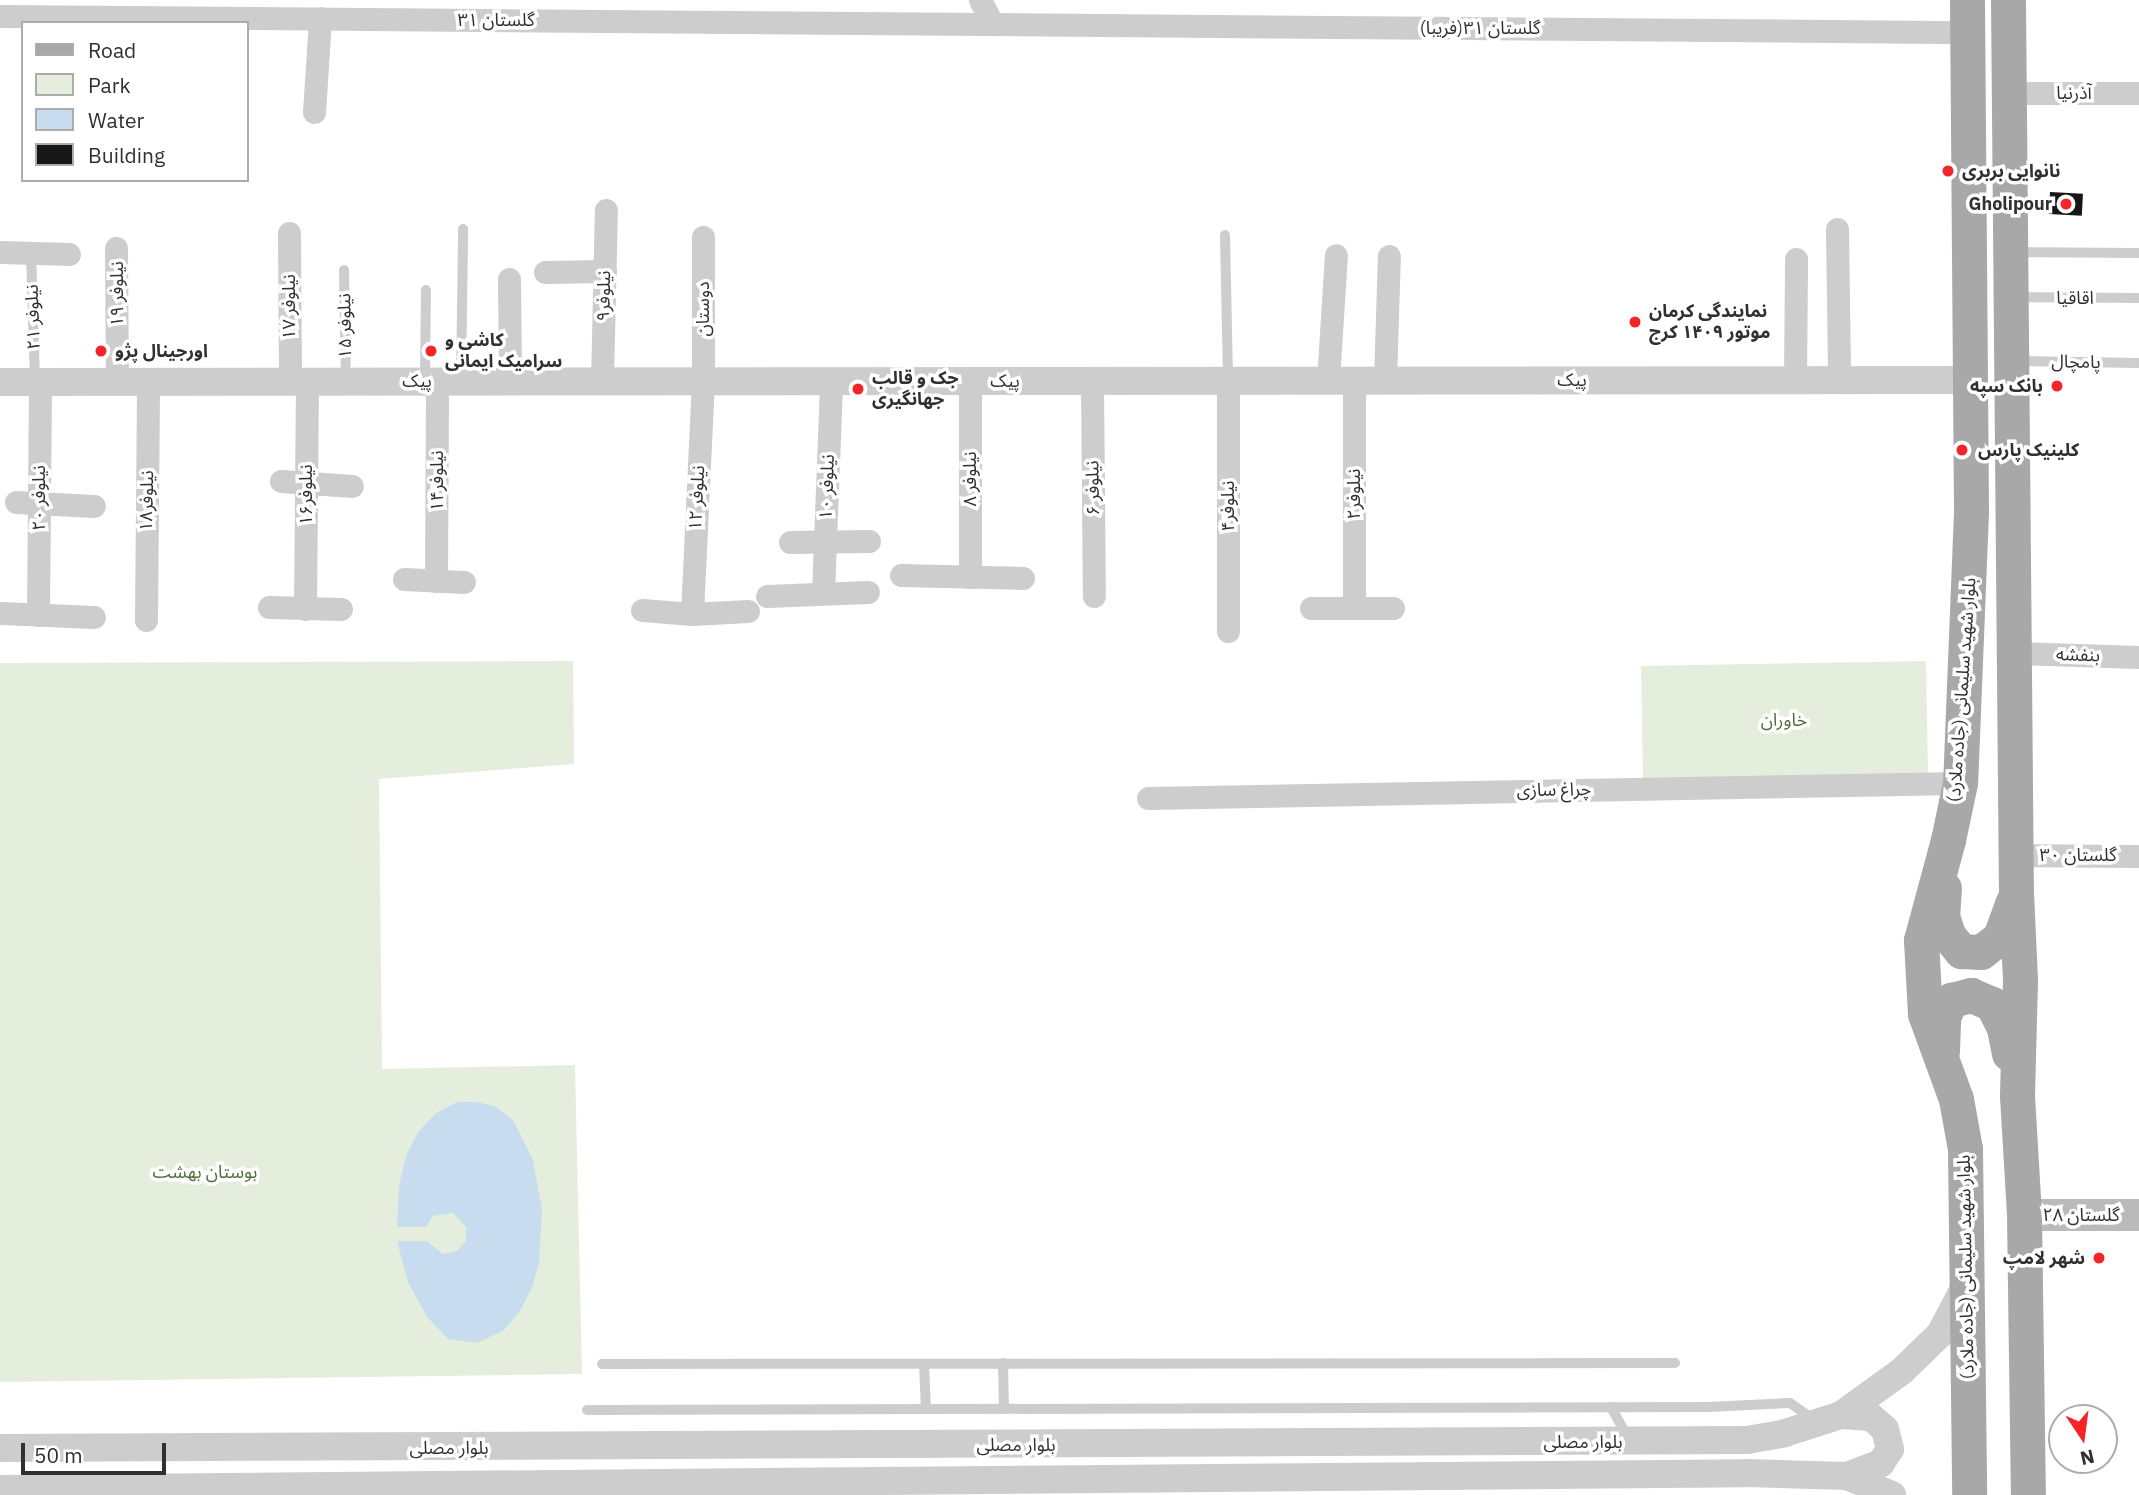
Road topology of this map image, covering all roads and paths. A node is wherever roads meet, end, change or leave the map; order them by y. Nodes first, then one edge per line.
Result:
1 (979, 0) edge
2 (2008, 0) edge
3 (0, 16) edge
4 (1967, 16) edge
5 (320, 18) junction
6 (992, 23) junction
7 (2009, 93) junction
8 (2139, 93) edge
9 (314, 112) dead end
10 (606, 210) dead end
11 (463, 229) dead end
12 (1837, 229) dead end
13 (289, 233) dead end
14 (1225, 235) dead end
15 (703, 237) dead end
16 (116, 248) dead end
17 (0, 252) edge
18 (2011, 252) junction
19 (31, 253) junction
20 (2139, 253) edge
21 (69, 254) dead end
22 (1336, 255) dead end
23 (1389, 256) dead end
24 (1796, 259) dead end
25 (345, 270) dead end
26 (605, 271) junction
27 (545, 272) dead end
28 (509, 279) dead end
29 (426, 290) dead end
30 (2012, 297) junction
31 (2139, 298) edge
32 (2012, 361) junction
33 (2139, 363) edge
34 (1341, 380) junction
35 (1384, 380) junction
36 (1795, 380) junction
37 (1839, 380) junction
38 (1969, 380) junction
39 (441, 381) junction
40 (602, 381) junction
41 (703, 381) junction
42 (831, 381) junction
43 (970, 381) junction
44 (1092, 381) junction
45 (1228, 381) junction
46 (0, 382) edge
47 (37, 382) junction
48 (117, 382) junction
49 (148, 382) junction
50 (298, 382) junction
51 (346, 382) junction
52 (510, 382) junction
53 (281, 481) dead end
54 (306, 483) junction
55 (352, 486) dead end
56 (16, 502) dead end
57 (39, 503) junction
58 (94, 506) dead end
59 (869, 541) dead end
60 (790, 542) dead end
61 (825, 542) junction
62 (901, 575) dead end
63 (970, 577) junction
64 (1023, 578) dead end
65 (404, 579) dead end
66 (436, 581) junction
67 (464, 582) dead end
68 (868, 592) dead end
69 (823, 593) junction
70 (767, 596) dead end
71 (1094, 596) dead end
72 (269, 607) dead end
73 (305, 608) junction
74 (1311, 608) dead end
75 (1354, 608) junction
76 (1393, 608) dead end
77 (341, 609) dead end
78 (642, 610) dead end
79 (748, 611) dead end
80 (1, 613) edge
81 (692, 614) junction
82 (38, 615) junction
83 (94, 617) dead end
84 (146, 621) dead end
85 (1227, 631) dead end
86 (2016, 653) junction
87 (2139, 657) edge
88 (1960, 783) junction
89 (1148, 797) dead end
90 (1948, 840) junction
91 (2017, 855) junction
92 (2139, 856) edge
93 (2016, 892) junction
94 (1941, 1061) junction
95 (2017, 1096) junction
96 (2139, 1215) edge
97 (2024, 1216) junction
98 (1968, 1283) junction
99 (1003, 1363) junction
100 (1675, 1363) dead end
101 (602, 1364) dead end
102 (924, 1364) junction
103 (1611, 1407) junction
104 (926, 1409) junction
105 (1004, 1409) junction
106 (587, 1410) dead end
107 (1829, 1419) junction
108 (1630, 1442) junction
109 (0, 1448) edge
110 (208, 1450) junction
111 (1847, 1476) junction
112 (0, 1489) edge
113 (207, 1490) junction
114 (1892, 1495) edge
115 (1969, 1495) edge
116 (2028, 1495) edge

1 - 6 street
2 - 7 main road
3 - 5 street, گلستان ۳۱
4 - 6 street, گلستان ۳۱(فریبا)
4 - 38 main road, بلوار شهید سلیمانی (جاده ملارد)
5 - 6 street, گلستان ۳۱
5 - 9 street
7 - 8 street, آذرنیا
7 - 18 main road
10 - 26 street, نیلوفر۹
11 - 39 lane
12 - 37 street
13 - 50 street, نیلوفر ۱۷
14 - 45 lane
15 - 41 street, دوستان
16 - 48 street, نیلوفر ۱۹
17 - 19 street
18 - 20 lane
18 - 30 main road
19 - 21 street
19 - 47 lane, نیلوفر ۲۱
22 - 34 street, نیلوفر۲
23 - 35 street
24 - 36 street
25 - 51 lane, نیلوفر ۱۵
26 - 27 street
26 - 40 street, نیلوفر۹
28 - 52 street
29 - 39 lane
30 - 31 lane, اقاقیا
30 - 32 main road
32 - 33 lane, پامچال
32 - 86 main road
34 - 35 street, پیک
34 - 45 street, پیک
34 - 75 street, نیلوفر۲
35 - 36 street, پیک
36 - 37 street, پیک
37 - 38 street, پیک
38 - 88 main road, بلوار شهید سلیمانی (جاده ملارد)
39 - 51 street, پیک
39 - 52 street, پیک
39 - 66 street, نیلوفر۱۴
40 - 41 street, پیک
40 - 52 street, پیک
41 - 42 street, پیک
41 - 81 street, نیلوفر ۱۲
42 - 43 street, پیک
42 - 61 street, نیلوفر ۱۰
43 - 44 street, پیک
43 - 63 street, نیلوفر ۸
44 - 45 street, پیک
44 - 71 street, نیلوفر ۶
45 - 85 street, نیلوفر۴
46 - 47 street, پیک
47 - 48 street, پیک
47 - 57 street, نیلوفر ۲۰
48 - 49 street, پیک
49 - 50 street, پیک
49 - 84 street, نیلوفر۱۸
50 - 51 street, پیک
50 - 54 street, نیلوفر۱۶
53 - 54 street
54 - 55 street
54 - 73 street, نیلوفر۱۶
56 - 57 street
57 - 58 street
57 - 82 street, نیلوفر ۲۰
59 - 61 street
60 - 61 street
61 - 69 street, نیلوفر ۱۰
62 - 63 street
63 - 64 street
65 - 66 street
66 - 67 street
68 - 69 street
69 - 70 street
72 - 73 street
73 - 77 street
74 - 75 street
75 - 76 street
78 - 81 street
79 - 81 street
80 - 82 street
82 - 83 street
86 - 87 street, بنفشه
86 - 91 main road
88 - 89 street, چراغ سازی
88 - 90 main road, بلوار شهید سلیمانی (جاده ملارد)
90 - 93 main road
90 - 94 main road, بلوار شهید سلیمانی (جاده ملارد)
91 - 92 street, گلستان ۳۰
91 - 93 main road
93 - 95 main road
94 - 95 main road
94 - 98 main road, بلوار شهید سلیمانی (جاده ملارد)
95 - 97 main road
96 - 97 main road, گلستان ۲۸
97 - 116 main road
98 - 107 street, بلوار مصلی
98 - 115 main road, بلوار شهید سلیمانی (جاده ملارد)
99 - 100 lane
99 - 102 lane
99 - 105 lane
101 - 102 lane
102 - 104 lane
103 - 105 lane
103 - 107 lane
103 - 108 lane
104 - 105 lane
104 - 106 lane
107 - 108 street, بلوار مصلی
107 - 111 street
108 - 110 street, بلوار مصلی
109 - 110 street, بلوار مصلی
110 - 113 street
111 - 113 street, بلوار مصلی
111 - 114 street, بلوار مصلی
112 - 113 street, بلوار مصلی

